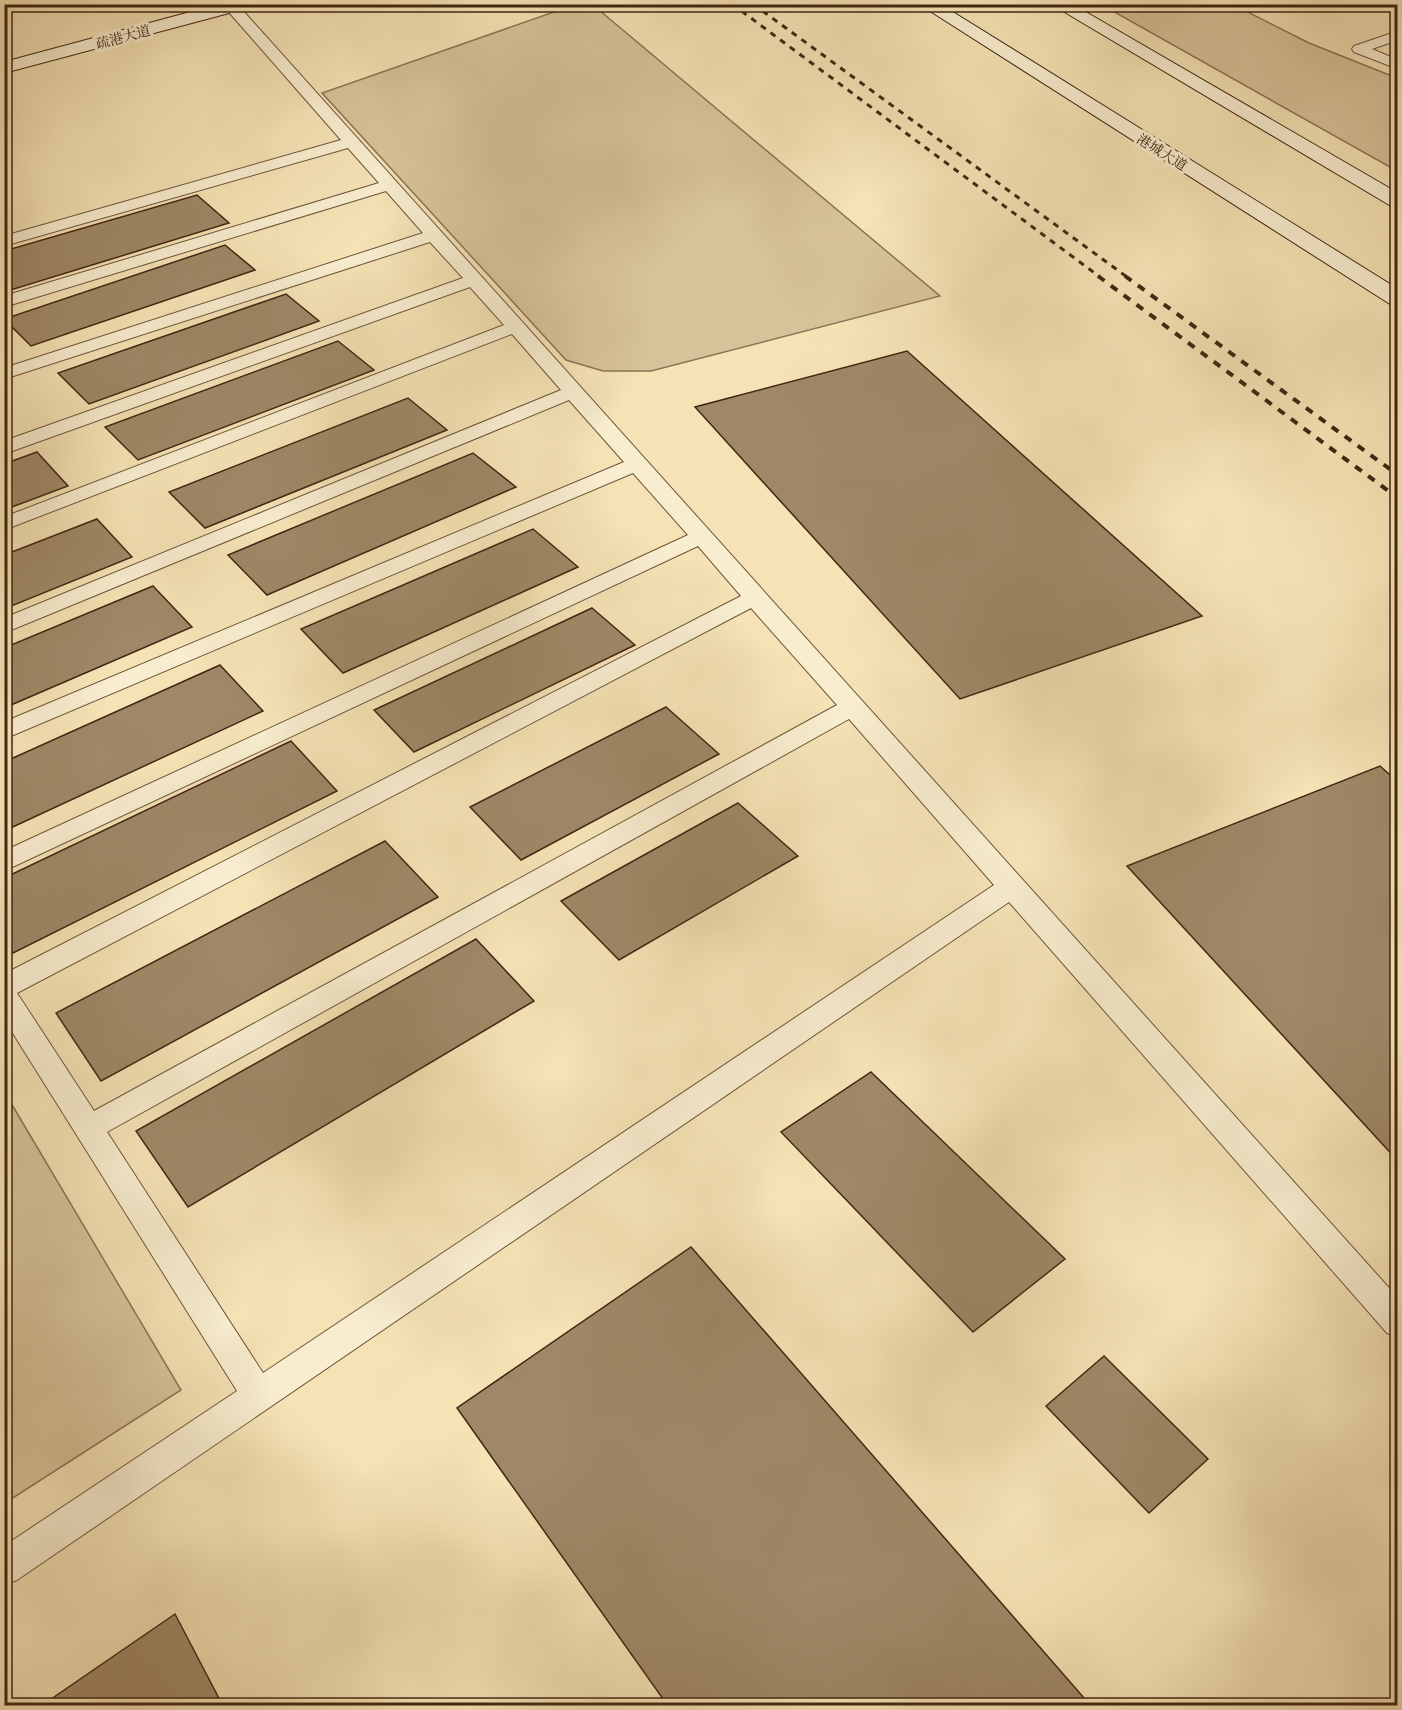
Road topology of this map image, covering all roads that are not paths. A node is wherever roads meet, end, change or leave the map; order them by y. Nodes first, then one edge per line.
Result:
1 (927, 4) edge
2 (1059, 4) edge
3 (237, 6) edge
4 (1398, 35) edge
5 (1398, 64) edge
6 (4, 68) edge
7 (351, 142) junction
8 (389, 185) junction
9 (1398, 202) edge
10 (434, 235) junction
11 (4, 241) edge
12 (474, 280) junction
13 (1398, 299) edge
14 (4, 302) edge
15 (515, 327) junction
16 (4, 374) edge
17 (573, 392) junction
18 (4, 448) edge
19 (636, 464) junction
20 (4, 524) edge
21 (701, 537) junction
22 (755, 597) junction
23 (4, 626) edge
24 (852, 707) junction
25 (4, 731) edge
26 (4, 862) edge
27 (1011, 887) junction
28 (4, 987) edge
29 (4, 995) edge
30 (88, 1128) junction
31 (1398, 1322) edge
32 (258, 1396) junction
33 (4, 1567) edge

1 - 13 main road, 港城大道
2 - 9 main road
3 - 6 main road, 疏港大道
3 - 7 lane
4 - 5 lane
7 - 8 lane
7 - 11 lane
8 - 10 lane
8 - 14 lane
10 - 12 lane
10 - 16 lane
12 - 15 lane
12 - 18 lane
15 - 17 lane
15 - 20 lane
17 - 19 lane
17 - 23 lane
19 - 21 lane
19 - 25 lane
21 - 22 lane
21 - 26 lane
22 - 24 lane
22 - 28 lane
24 - 27 lane
24 - 30 lane
27 - 31 lane
27 - 32 lane
29 - 30 lane
30 - 32 lane
32 - 33 lane

